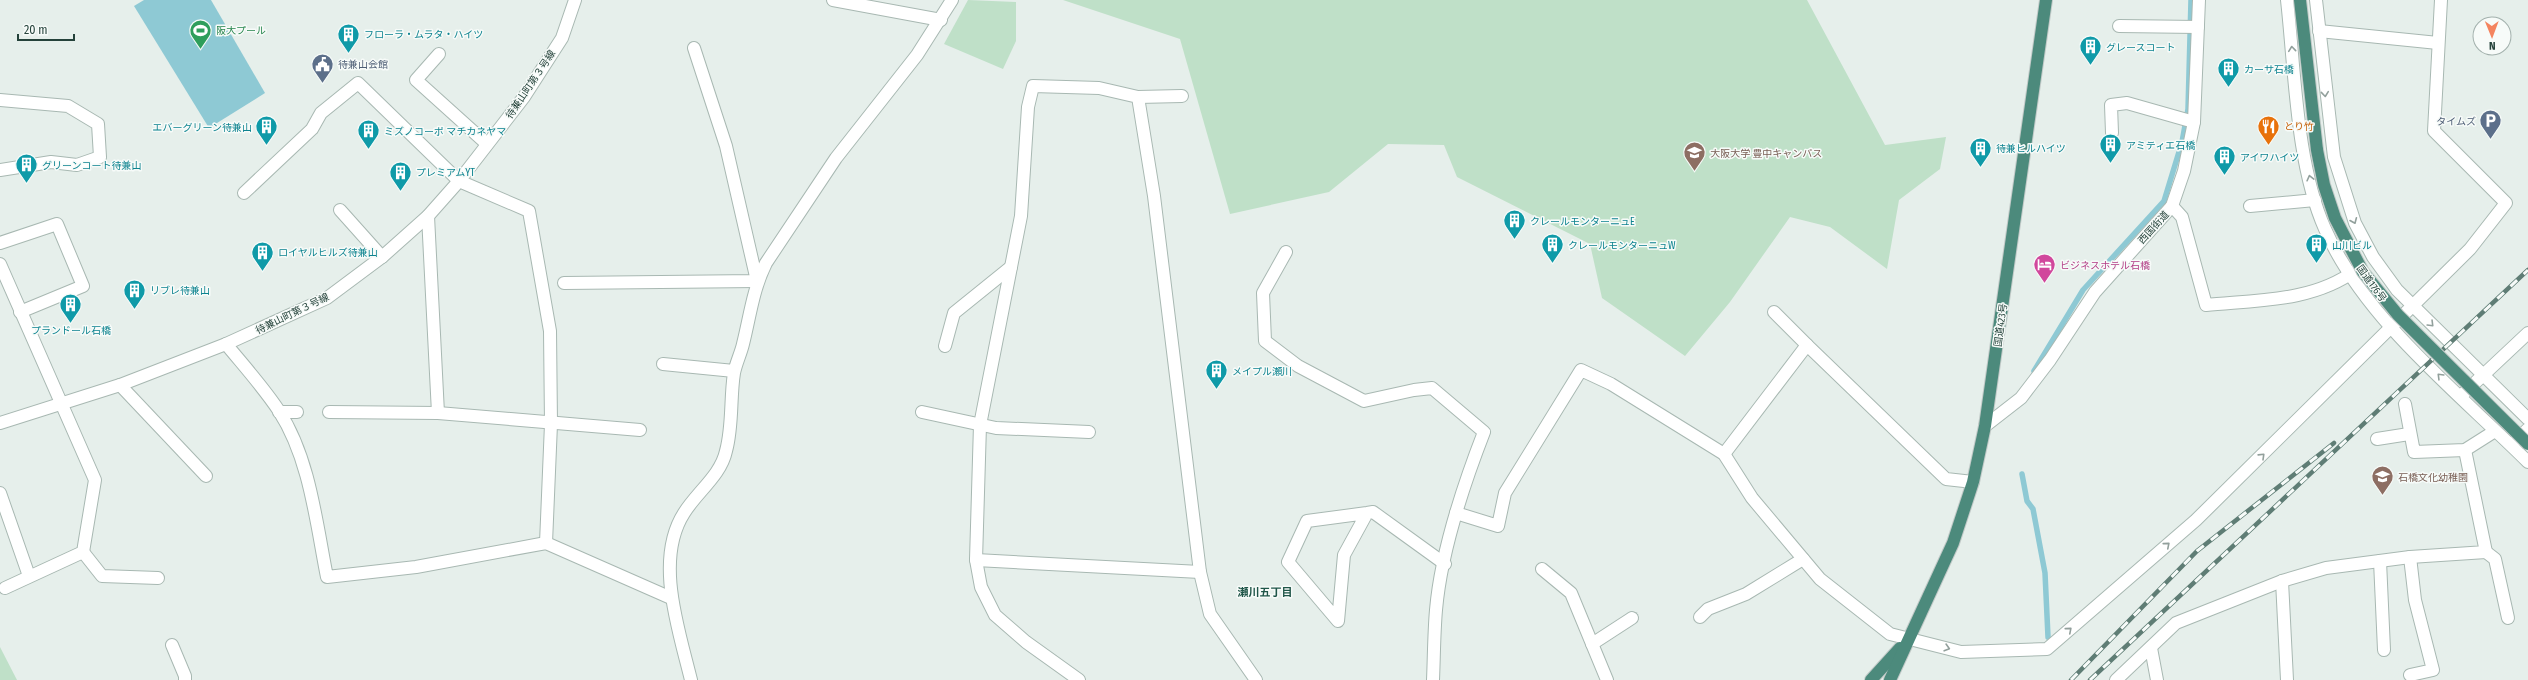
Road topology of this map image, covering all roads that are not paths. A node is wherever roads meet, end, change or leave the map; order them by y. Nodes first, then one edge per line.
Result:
1 (575, 0) edge
2 (833, 0) edge
3 (952, 0) edge
4 (2046, 0) edge
5 (2199, 0) edge
6 (2287, 0) edge
7 (2300, 0) edge
8 (2316, 0) edge
9 (2441, 0) edge
10 (941, 20) junction
11 (2119, 26) dead end
12 (2196, 27) junction
13 (2319, 31) junction
14 (2438, 43) junction
15 (694, 48) dead end
16 (439, 54) dead end
17 (1182, 96) dead end
18 (1138, 97) junction
19 (0, 100) edge
20 (2188, 120) junction
21 (2112, 133) dead end
22 (487, 144) junction
23 (0, 170) edge
24 (460, 181) junction
25 (244, 193) dead end
26 (2346, 200) junction
27 (2316, 205) junction
28 (2172, 206) junction
29 (2250, 206) dead end
30 (340, 210) dead end
31 (428, 216) junction
32 (0, 243) edge
33 (1286, 252) dead end
34 (382, 257) junction
35 (2373, 257) junction
36 (0, 264) edge
37 (1011, 267) junction
38 (2349, 275) junction
39 (757, 281) junction
40 (564, 283) dead end
41 (2411, 304) junction
42 (20, 312) junction
43 (1774, 312) dead end
44 (2392, 328) junction
45 (2528, 333) edge
46 (226, 344) junction
47 (1807, 345) junction
48 (945, 346) dead end
49 (663, 364) dead end
50 (734, 371) junction
51 (2482, 376) junction
52 (120, 385) junction
53 (2499, 392) junction
54 (2461, 396) junction
55 (63, 403) junction
56 (2405, 404) dead end
57 (279, 412) junction
58 (297, 412) dead end
59 (329, 412) dead end
60 (922, 412) dead end
61 (438, 413) junction
62 (2478, 414) junction
63 (2528, 419) edge
64 (0, 423) edge
65 (551, 424) junction
66 (980, 425) junction
67 (1985, 426) junction
68 (2528, 429) edge
69 (640, 430) dead end
70 (2495, 431) junction
71 (1089, 432) dead end
72 (2409, 434) junction
73 (2377, 439) dead end
74 (2528, 444) edge
75 (2511, 445) junction
76 (2465, 450) junction
77 (1724, 454) junction
78 (2528, 462) edge
79 (206, 476) dead end
80 (1973, 482) junction
81 (0, 493) edge
82 (1367, 513) junction
83 (1456, 513) junction
84 (546, 543) junction
85 (83, 552) junction
86 (2486, 552) junction
87 (2410, 557) junction
88 (1803, 559) junction
89 (976, 560) junction
90 (2380, 561) junction
91 (1445, 564) junction
92 (1542, 569) dead end
93 (1200, 572) junction
94 (29, 576) junction
95 (158, 578) dead end
96 (2282, 581) junction
97 (5, 588) dead end
98 (671, 598) junction
99 (1700, 617) dead end
100 (1632, 618) dead end
101 (2508, 618) dead end
102 (1909, 638) junction
103 (1592, 644) junction
104 (172, 645) dead end
105 (2151, 648) junction
106 (2384, 650) dead end
107 (2410, 675) dead end
108 (185, 680) edge
109 (691, 680) edge
110 (1079, 680) edge
111 (1256, 680) edge
112 (1433, 680) edge
113 (1607, 680) edge
114 (1872, 680) edge
115 (1890, 680) edge
116 (2116, 680) edge
117 (2157, 680) edge
118 (2287, 680) edge

1 - 22 street, 待兼山町第３号線
2 - 10 street
3 - 10 street
4 - 67 highway, 国道423号
5 - 12 street, 西国街道
27 -> 6 street
7 - 74 highway, 国道176号, bridge
8 - 13 street
9 - 14 street
10 - 39 street
11 - 12 street
12 - 20 street, 西国街道
13 - 14 street
13 -> 26 street
14 - 41 street
15 - 39 street
16 - 22 street
17 - 18 street
18 - 37 street
18 - 93 street
19 - 23 street
20 - 21 street
20 - 28 street, 西国街道
22 - 24 street, 待兼山町第３号線
24 - 25 street
24 - 31 street, 待兼山町第３号線
24 - 65 street
26 - 27 street
26 -> 35 street
27 - 29 street
27 - 38 street
28 - 38 street
28 - 67 street, 西国街道
30 - 34 street
31 - 34 street, 待兼山町第３号線
31 - 61 street
32 - 42 street
33 - 83 street
34 - 46 street, 待兼山町第３号線
35 - 38 street
35 - 41 street
36 - 42 street
37 - 48 street
37 - 66 street
38 - 44 street
39 - 40 street
39 - 50 street
41 - 44 street
41 -> 51 street
42 - 55 street
43 - 47 street
54 -> 44 street
102 -> 44 street
45 - 51 street
46 - 52 street, 待兼山町第３号線
46 - 57 street
47 - 77 street
47 - 80 street
49 - 50 street
50 - 98 street
51 - 53 street
51 - 54 street
52 - 55 street, 待兼山町第３号線
52 - 79 street
53 - 62 street
53 - 63 street
54 - 62 street
55 - 64 street, 待兼山町第３号線
55 - 85 street
56 - 72 street
57 - 58 street
57 - 84 street
59 - 61 street
60 - 66 street
61 - 65 street
62 - 70 street
65 - 69 street
65 - 84 street
66 - 71 street
66 - 89 street
67 - 80 highway, 国道423号
68 - 75 street
70 - 75 street
70 - 76 street
72 - 73 street
72 - 76 street
75 - 78 street
76 - 86 street
77 - 83 street
77 - 88 street
80 - 102 highway, 国道423号
81 - 94 street
82 - 82 street
82 - 91 street
83 - 91 street
84 - 98 street
85 - 94 street
85 - 95 street
86 - 87 street
86 - 101 street
87 - 90 street
87 - 107 street
88 - 99 street
88 - 102 street
89 - 93 street
89 - 110 street
90 - 96 street
90 - 106 street
91 - 112 street
92 - 103 street
93 - 111 street
94 - 97 street
96 - 105 street
96 - 118 street
98 - 109 street
100 - 103 street
102 - 114 highway
102 - 115 highway, 国道423号
103 - 113 street
104 - 108 street
105 - 116 street
105 - 117 street

